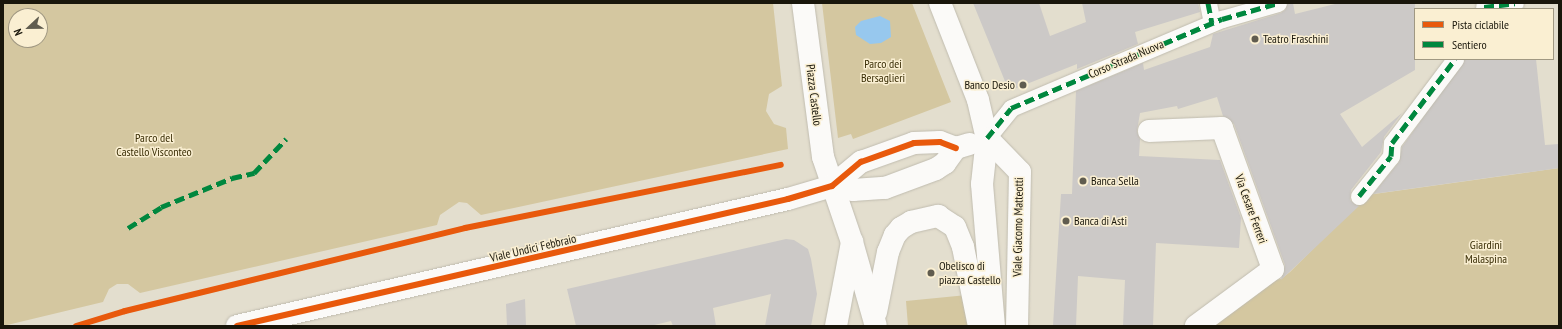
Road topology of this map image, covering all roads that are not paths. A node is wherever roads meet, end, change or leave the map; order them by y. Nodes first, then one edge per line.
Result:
1 (803, 3) edge
2 (940, 3) edge
3 (1208, 3) edge
4 (1278, 3) edge
5 (1515, 3) edge
6 (1484, 6) edge
7 (1212, 23) junction
8 (1454, 60) edge
9 (1149, 131) dead end
10 (987, 138) junction
11 (956, 148) junction
12 (832, 186) junction
13 (1359, 196) dead end
14 (852, 242) junction
15 (876, 321) edge
16 (237, 326) edge
17 (836, 326) edge
18 (979, 326) edge
19 (994, 326) edge
20 (1017, 326) edge
21 (1196, 326) edge

1 - 12 street, Piazza Castello
2 - 10 street
3 - 7 street
4 - 7 street, Corso Strada Nuova
5 - 6 street
7 - 10 street, Corso Strada Nuova
8 - 13 street
9 - 21 street, Via Cesare Ferreri
10 - 11 street
10 - 19 street
10 - 20 street, Viale Giacomo Matteotti
11 - 12 street
11 - 12 street
12 - 14 street
12 - 16 street, Viale Undici Febbraio
14 - 15 street
14 - 17 street
15 - 18 street

